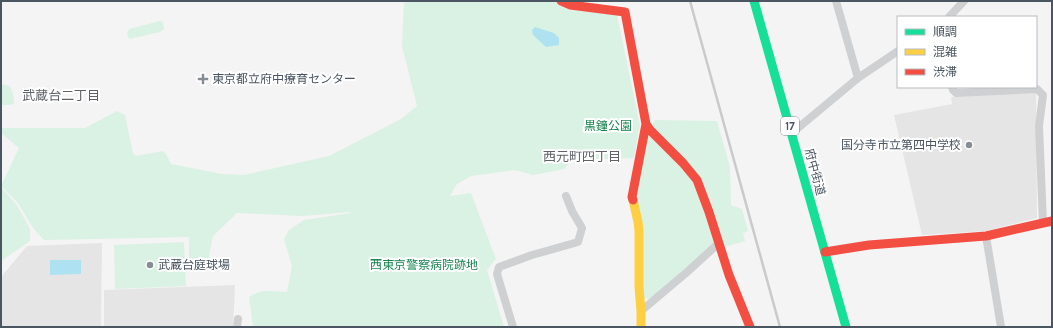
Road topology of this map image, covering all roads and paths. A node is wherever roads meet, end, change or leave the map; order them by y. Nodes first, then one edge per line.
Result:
1 (561, 1) edge
2 (754, 1) edge
3 (836, 1) edge
4 (964, 1) edge
5 (950, 16) edge
6 (897, 52) edge
7 (858, 78) junction
8 (952, 88) edge
9 (997, 89) edge
10 (646, 124) junction
11 (792, 133) junction
12 (566, 196) dead end
13 (1047, 222) edge
14 (986, 236) junction
15 (719, 242) junction
16 (825, 252) junction
17 (641, 311) junction
18 (513, 327) edge
19 (641, 327) edge
20 (750, 327) edge
21 (846, 327) edge
22 (1001, 327) edge

1 - 10 street
2 - 11 street, 府中街道 / 17
3 - 7 street
4 - 5 street
6 - 7 street
7 - 11 street
8 - 9 street
9 - 13 street
10 - 15 street
10 - 17 street
11 - 16 street, 府中街道 / 17
12 - 18 street
13 - 14 street
14 - 16 street
14 - 22 street
15 - 17 street
15 - 20 street
16 - 21 street, 府中街道 / 17
17 - 19 street

